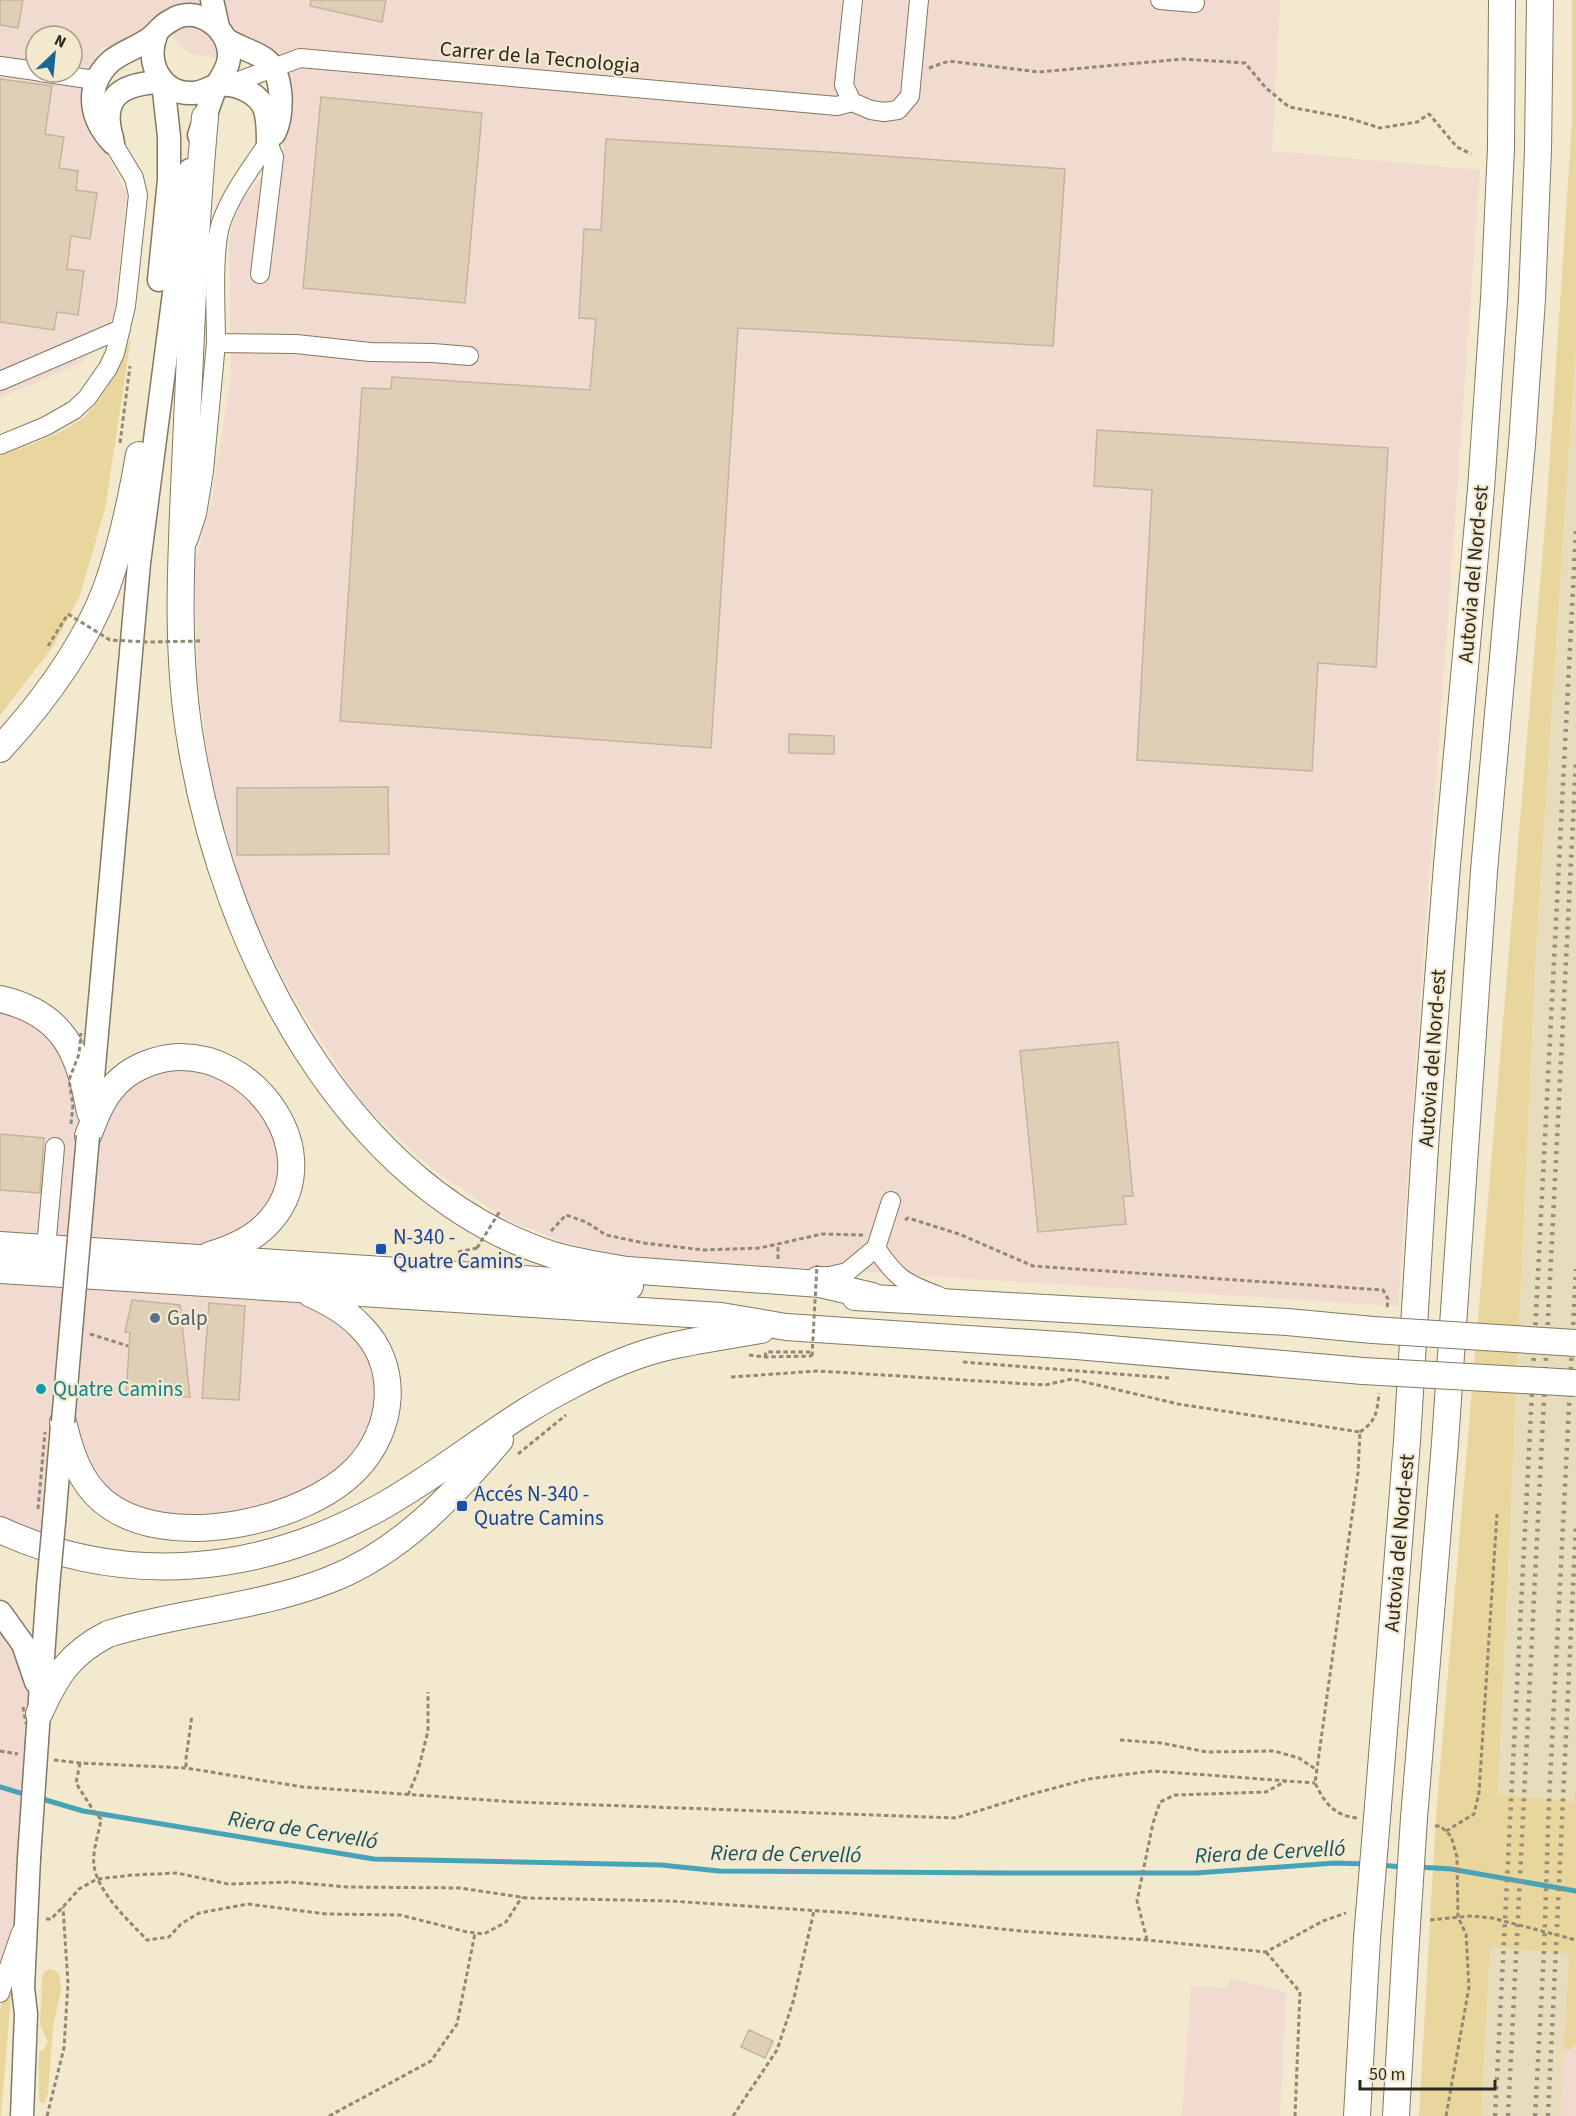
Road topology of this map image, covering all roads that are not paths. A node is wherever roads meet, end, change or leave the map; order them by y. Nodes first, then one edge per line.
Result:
1 (180, 0) edge
2 (212, 0) edge
3 (224, 0) edge
4 (853, 0) edge
5 (920, 0) edge
6 (1160, 0) edge
7 (1502, 0) edge
8 (1540, 0) edge
9 (1195, 3) dead end
10 (163, 28) junction
11 (222, 33) junction
12 (0, 66) edge
13 (273, 67) junction
14 (24, 70) edge
15 (99, 77) junction
16 (84, 78) edge
17 (163, 82) junction
18 (135, 84) junction
19 (222, 85) junction
20 (852, 102) junction
21 (205, 117) junction
22 (268, 142) junction
23 (113, 143) junction
24 (260, 274) dead end
25 (121, 330) junction
26 (216, 343) junction
27 (469, 356) dead end
28 (0, 381) edge
29 (0, 445) edge
30 (129, 452) junction
31 (139, 562) junction
32 (181, 563) junction
33 (0, 749) edge
34 (10, 1001) edge
35 (89, 1124) junction
36 (55, 1147) dead end
37 (891, 1202) dead end
38 (878, 1241) junction
39 (0, 1245) edge
40 (46, 1248) junction
41 (201, 1258) junction
42 (0, 1270) edge
43 (696, 1275) junction
44 (299, 1289) junction
45 (872, 1296) junction
46 (954, 1301) junction
47 (786, 1327) junction
48 (1576, 1342) edge
49 (1576, 1383) edge
50 (521, 1414) junction
51 (63, 1422) junction
52 (0, 1530) edge
53 (0, 1612) edge
54 (39, 1705) junction
55 (33, 1917) junction
56 (23, 1988) junction
57 (0, 1993) edge
58 (8, 2116) edge
59 (22, 2116) edge
60 (1357, 2116) edge
61 (1396, 2116) edge

1 - 10 main road
2 - 11 main road
3 - 11 street
4 - 20 street
5 - 20 street
6 - 9 street
7 - 60 highway, Autovia del Nord-est, bridge
8 - 61 highway, Autovia del Nord-est, bridge
10 - 11 main road
10 - 15 main road
10 - 17 main road
11 - 13 main road
11 - 19 main road
12 - 14 street
13 - 19 street, Carrer de la Tecnologia
13 - 20 street, Carrer de la Tecnologia
13 - 22 main road
15 - 16 street
15 - 18 main road
15 - 23 main road
17 - 18 main road
17 - 19 main road
17 - 30 main road
18 - 23 main road
19 - 21 main road
19 - 22 main road
21 - 31 main road
21 - 32 highway
22 - 24 street
22 - 26 street
23 - 25 street
25 - 28 street
25 - 29 street
26 - 27 street
26 - 32 street
30 - 31 main road
30 - 33 highway
31 - 35 main road
32 - 43 highway
34 - 35 highway
35 - 41 highway
35 - 51 main road, bridge
36 - 40 street
37 - 38 street
38 - 43 street
38 - 46 street
39 - 40 highway
40 - 41 highway
41 - 45 highway
42 - 44 highway
43 - 45 highway
44 - 47 highway
44 - 51 highway
45 - 46 highway
46 - 48 highway, bridge
47 - 49 highway, bridge
47 - 50 highway
50 - 52 highway
50 - 54 highway
51 - 54 main road, bridge
53 - 54 main road
54 - 55 main road, bridge
55 - 56 main road
55 - 57 street
56 - 58 main road
56 - 59 main road

